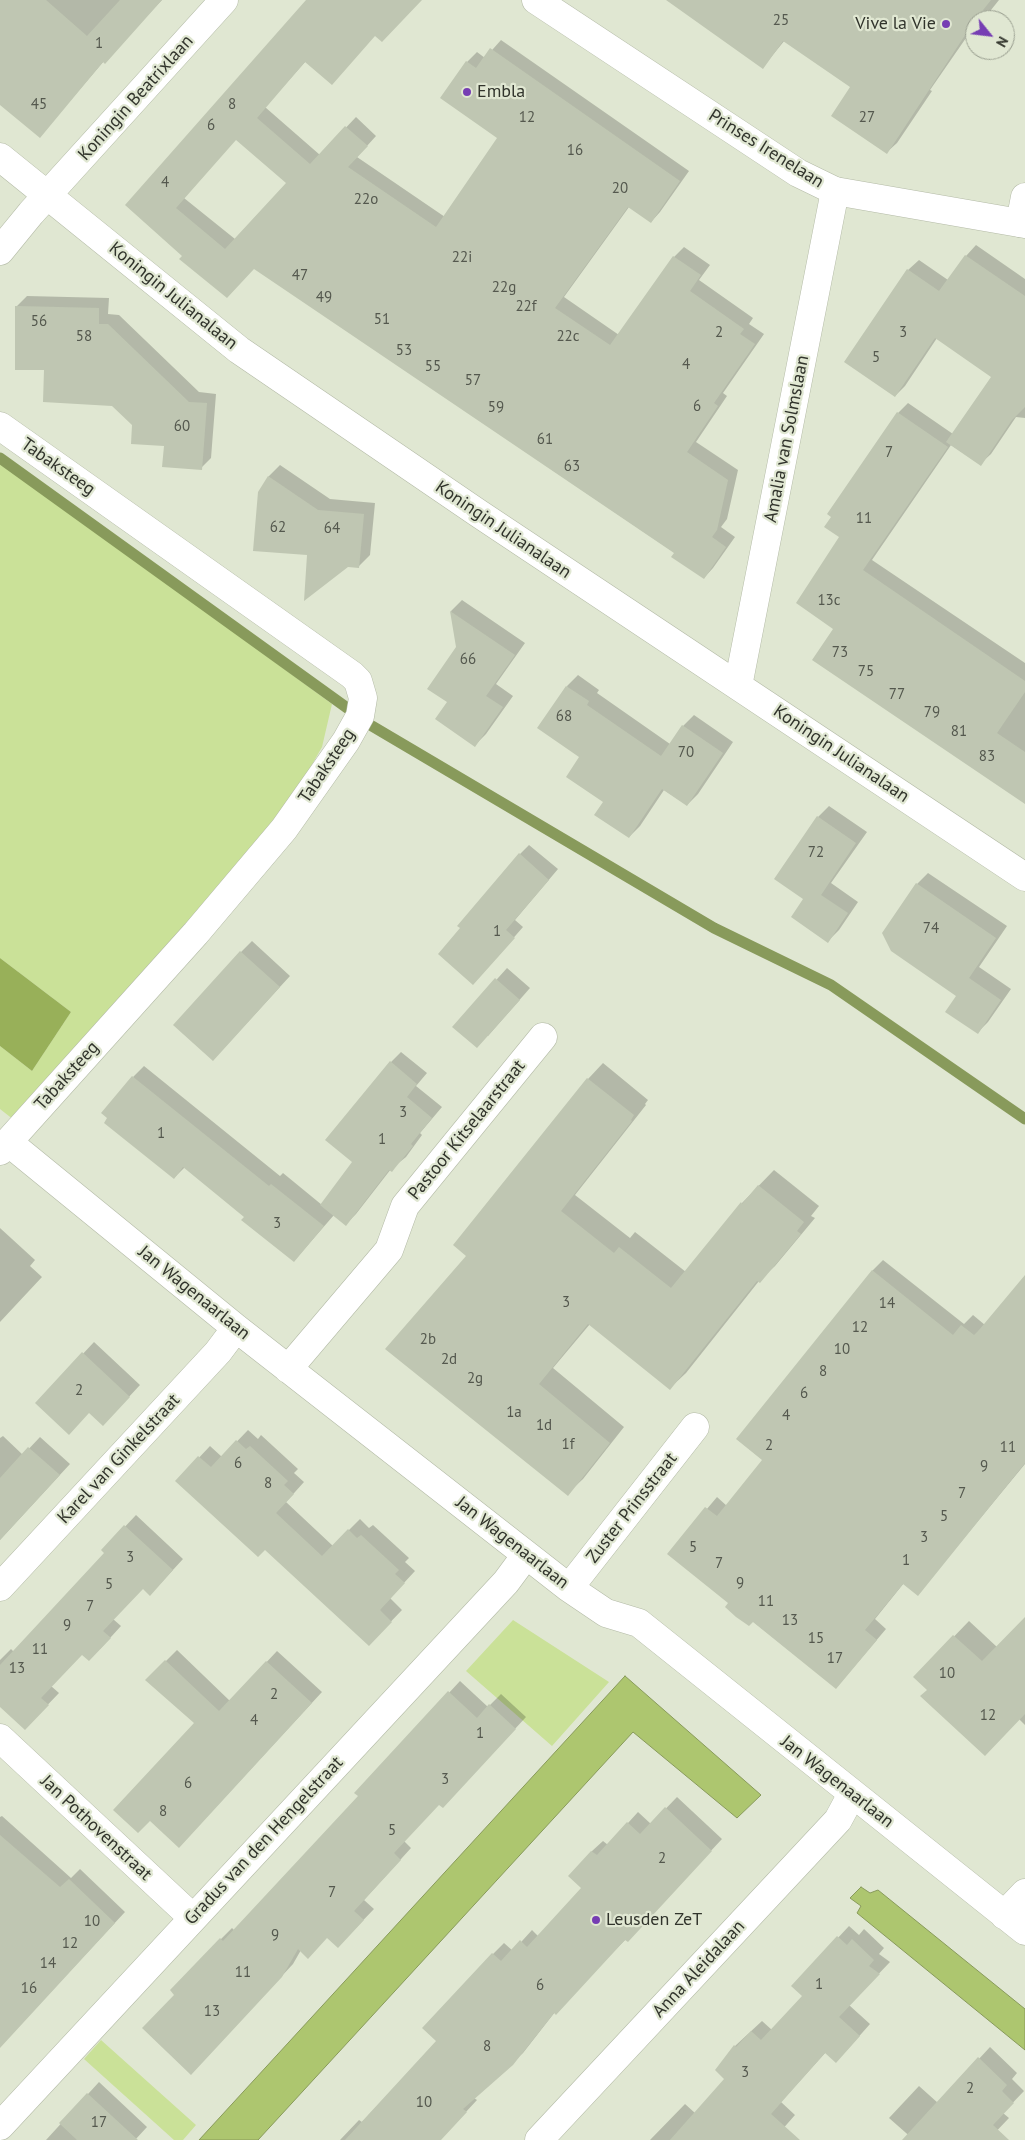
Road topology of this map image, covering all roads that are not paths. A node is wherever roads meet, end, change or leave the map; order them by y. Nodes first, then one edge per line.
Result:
1 (224, 0) edge
2 (536, 0) edge
3 (0, 157) edge
4 (835, 191) junction
5 (48, 195) junction
6 (1023, 214) edge
7 (0, 251) edge
8 (0, 426) edge
9 (738, 686) junction
10 (1025, 877) edge
11 (543, 1036) dead end
12 (4, 1146) edge
13 (236, 1328) junction
14 (288, 1369) junction
15 (695, 1427) dead end
16 (526, 1554) junction
17 (0, 1587) edge
18 (569, 1588) junction
19 (0, 1738) edge
20 (852, 1794) junction
21 (1025, 1893) edge
22 (193, 1918) junction
23 (1014, 1923) edge
24 (0, 2126) edge
25 (539, 2140) edge

1 - 5 street, Koningin Beatrixlaan
2 - 4 street, Prinses Irenelaan
3 - 5 street, Koningin Julianalaan
4 - 6 street, Prinses Irenelaan
4 - 9 street, Amalia van Solmslaan
5 - 7 street
5 - 9 street, Koningin Julianalaan
8 - 12 street, Tabaksteeg
9 - 10 street, Koningin Julianalaan
11 - 14 street, Pastoor Kitselaarstraat
12 - 13 street, Jan Wagenaarlaan
13 - 14 street, Jan Wagenaarlaan
13 - 17 street, Karel van Ginkelstraat
14 - 16 street, Jan Wagenaarlaan
15 - 18 street, Zuster Prinsstraat
16 - 18 street, Jan Wagenaarlaan
16 - 22 street, Gradus van den Hengelstraat
18 - 20 street, Jan Wagenaarlaan
19 - 22 street, Jan Pothovenstraat
20 - 23 street, Jan Wagenaarlaan
20 - 25 street, Anna Aleidalaan
21 - 23 street
22 - 24 street, Gradus van den Hengelstraat

